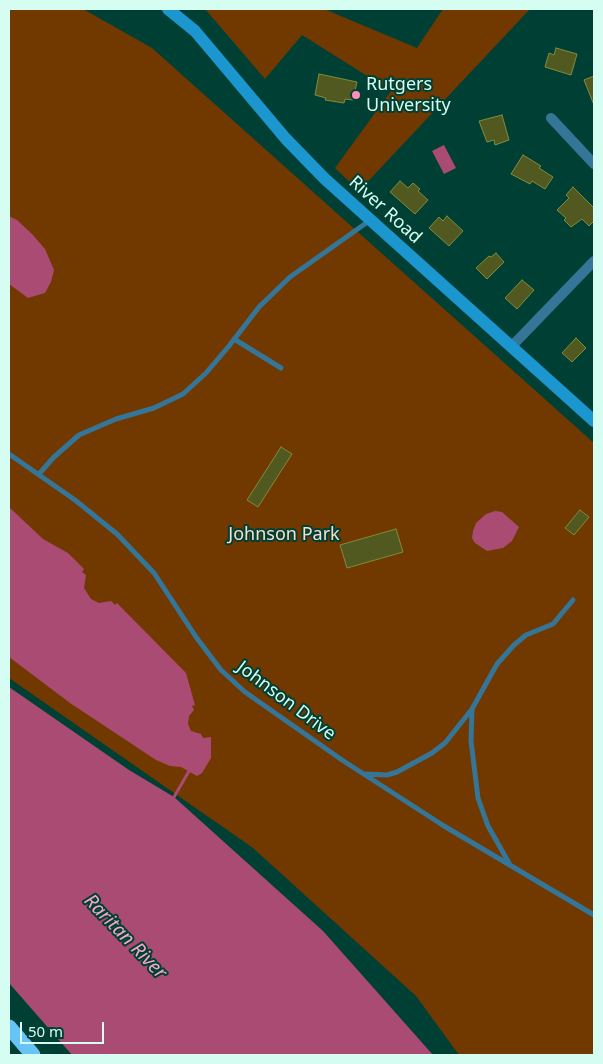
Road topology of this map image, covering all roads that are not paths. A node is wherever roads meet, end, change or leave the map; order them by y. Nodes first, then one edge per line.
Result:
1 (168, 9) edge
2 (551, 118) dead end
3 (594, 164) edge
4 (370, 220) junction
5 (594, 261) edge
6 (234, 339) junction
7 (510, 347) junction
8 (281, 368) dead end
9 (594, 421) edge
10 (9, 454) edge
11 (39, 474) junction
12 (573, 600) dead end
13 (472, 709) junction
14 (363, 774) junction
15 (510, 865) junction
16 (594, 915) edge
17 (9, 1027) edge
18 (33, 1055) edge

1 - 4 street, River Road
2 - 3 street
4 - 6 lane
4 - 7 street, River Road
5 - 7 street
6 - 8 lane
6 - 11 lane
7 - 9 street, River Road
10 - 11 lane, Johnson Drive
11 - 14 lane, Johnson Drive
12 - 13 lane
13 - 14 lane
13 - 15 lane
14 - 15 lane, Johnson Drive
15 - 16 lane, Johnson Drive
17 - 18 highway

